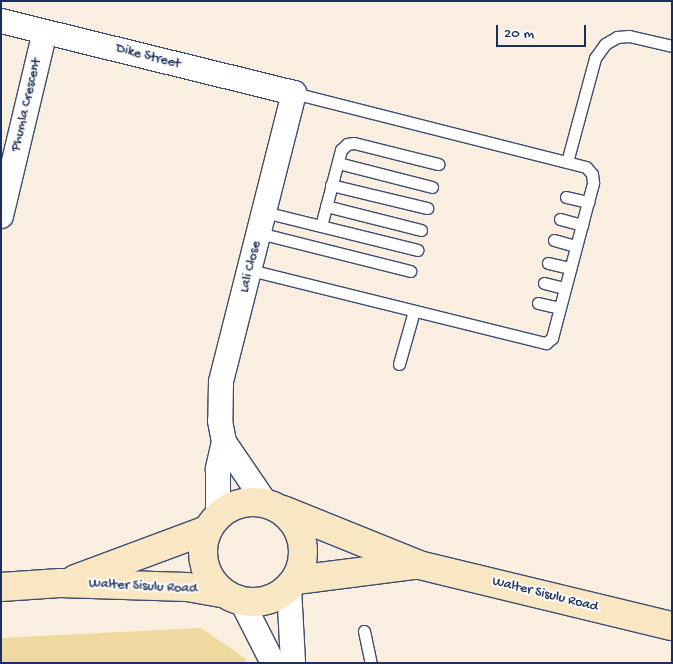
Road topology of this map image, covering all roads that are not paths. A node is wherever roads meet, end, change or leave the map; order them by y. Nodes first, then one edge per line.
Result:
1 (1, 21) edge
2 (45, 32) junction
3 (672, 46) edge
4 (294, 93) junction
5 (567, 162) junction
6 (338, 163) junction
7 (438, 164) dead end
8 (331, 185) junction
9 (432, 187) dead end
10 (566, 196) dead end
11 (588, 202) junction
12 (326, 206) junction
13 (427, 208) dead end
14 (2, 210) edge
15 (560, 219) dead end
16 (262, 222) junction
17 (582, 224) junction
18 (321, 226) junction
19 (421, 230) dead end
20 (554, 240) dead end
21 (575, 246) junction
22 (417, 250) dead end
23 (548, 263) dead end
24 (570, 268) junction
25 (250, 270) junction
26 (410, 271) dead end
27 (544, 282) dead end
28 (564, 288) junction
29 (538, 303) dead end
30 (559, 308) junction
31 (414, 312) junction
32 (399, 364) dead end
33 (224, 442) junction
34 (274, 506) junction
35 (212, 523) junction
36 (419, 565) junction
37 (60, 584) junction
38 (292, 584) junction
39 (1, 586) edge
40 (233, 598) junction
41 (672, 626) edge
42 (364, 631) dead end
43 (273, 663) edge
44 (293, 663) edge
45 (371, 663) edge

1 - 2 street, Dike Street
2 - 4 street, Dike Street
2 - 14 street, Phumla Crescent
3 - 5 lane
4 - 5 lane
4 - 16 street, Lali Close
5 - 11 lane
6 - 7 lane
6 - 8 lane
6 - 9 lane
8 - 12 lane
8 - 13 lane
10 - 11 lane
11 - 17 lane
12 - 18 lane
12 - 19 lane
15 - 17 lane
16 - 18 lane
16 - 25 street, Lali Close
16 - 26 lane
17 - 21 lane
18 - 22 lane
20 - 21 lane
21 - 24 lane
23 - 24 lane
24 - 28 lane
25 - 31 lane
25 - 33 street, Lali Close
27 - 28 lane
28 - 30 lane
29 - 30 lane
30 - 31 lane
31 - 32 lane
33 - 34 street, Lali Close
33 - 35 street, Lali Close
34 - 35 street
34 - 36 street, Walter Sisulu Road
34 - 38 street
35 - 37 street, Walter Sisulu Road
35 - 40 street
36 - 38 street, Walter Sisulu Road
36 - 41 street, Walter Sisulu Road
37 - 39 street, Walter Sisulu Road
37 - 40 street, Walter Sisulu Road
38 - 40 street
38 - 44 street
40 - 43 street
42 - 45 lane

